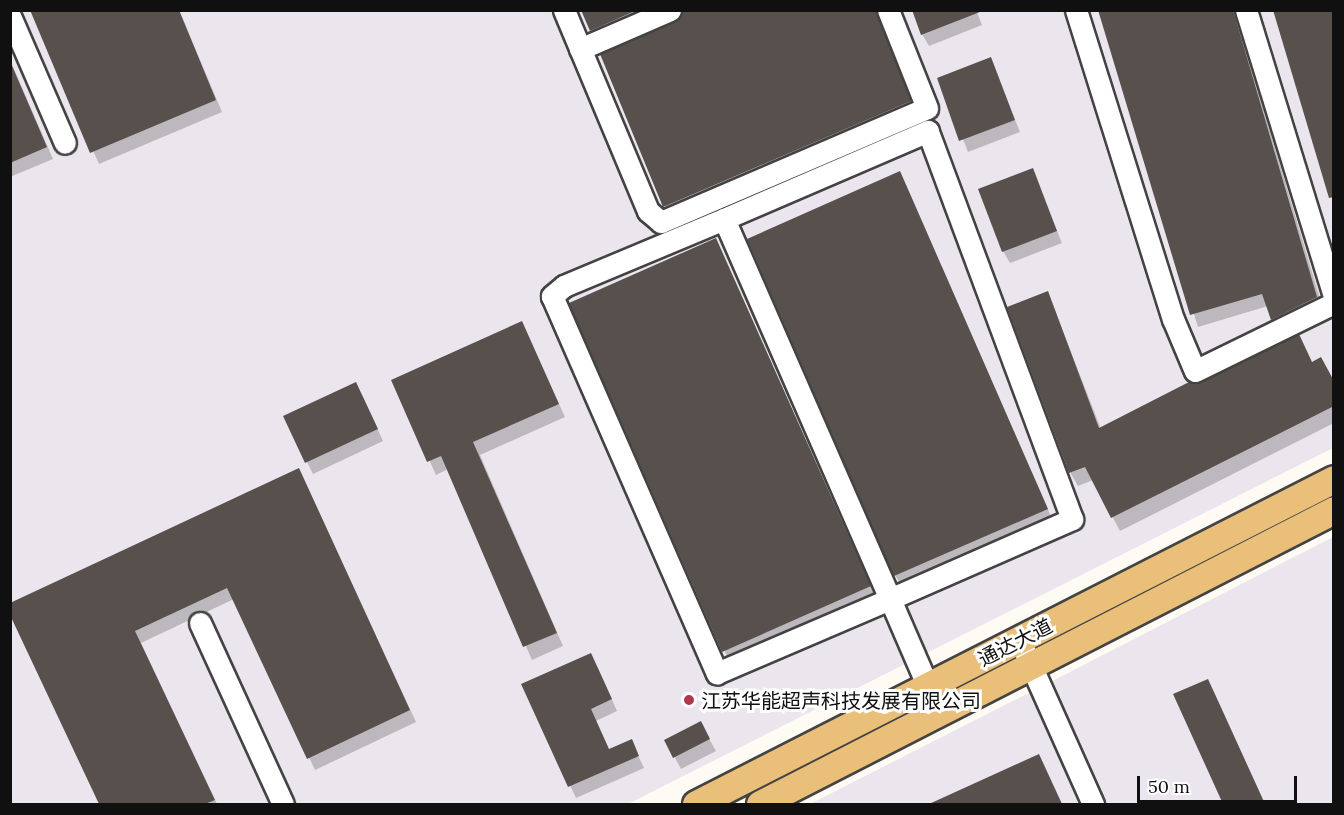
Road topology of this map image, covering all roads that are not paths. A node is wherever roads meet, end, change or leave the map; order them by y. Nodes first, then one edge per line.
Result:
1 (564, 10) edge
2 (670, 10) edge
3 (888, 10) edge
4 (1076, 10) edge
5 (1246, 10) edge
6 (10, 16) edge
7 (580, 49) junction
8 (65, 143) dead end
9 (724, 219) junction
10 (1334, 296) edge
11 (1334, 303) edge
12 (1334, 479) edge
13 (1334, 510) edge
14 (890, 599) junction
15 (200, 622) dead end
16 (1019, 640) junction
17 (1031, 666) junction
18 (928, 687) junction
19 (283, 804) edge
20 (696, 804) edge
21 (760, 804) edge
22 (1093, 804) edge

1 - 7 lane
2 - 7 lane
3 - 7 lane
4 - 11 lane
5 - 10 lane
6 - 8 lane
9 - 14 lane
9 - 14 lane
9 - 14 lane
12 - 16 main road, 通达大道
13 - 17 main road, 通达大道
14 - 18 lane
15 - 19 lane
16 - 17 lane
16 - 18 main road, 通达大道
17 - 21 main road, 通达大道
17 - 22 lane
18 - 20 main road, 通达大道

